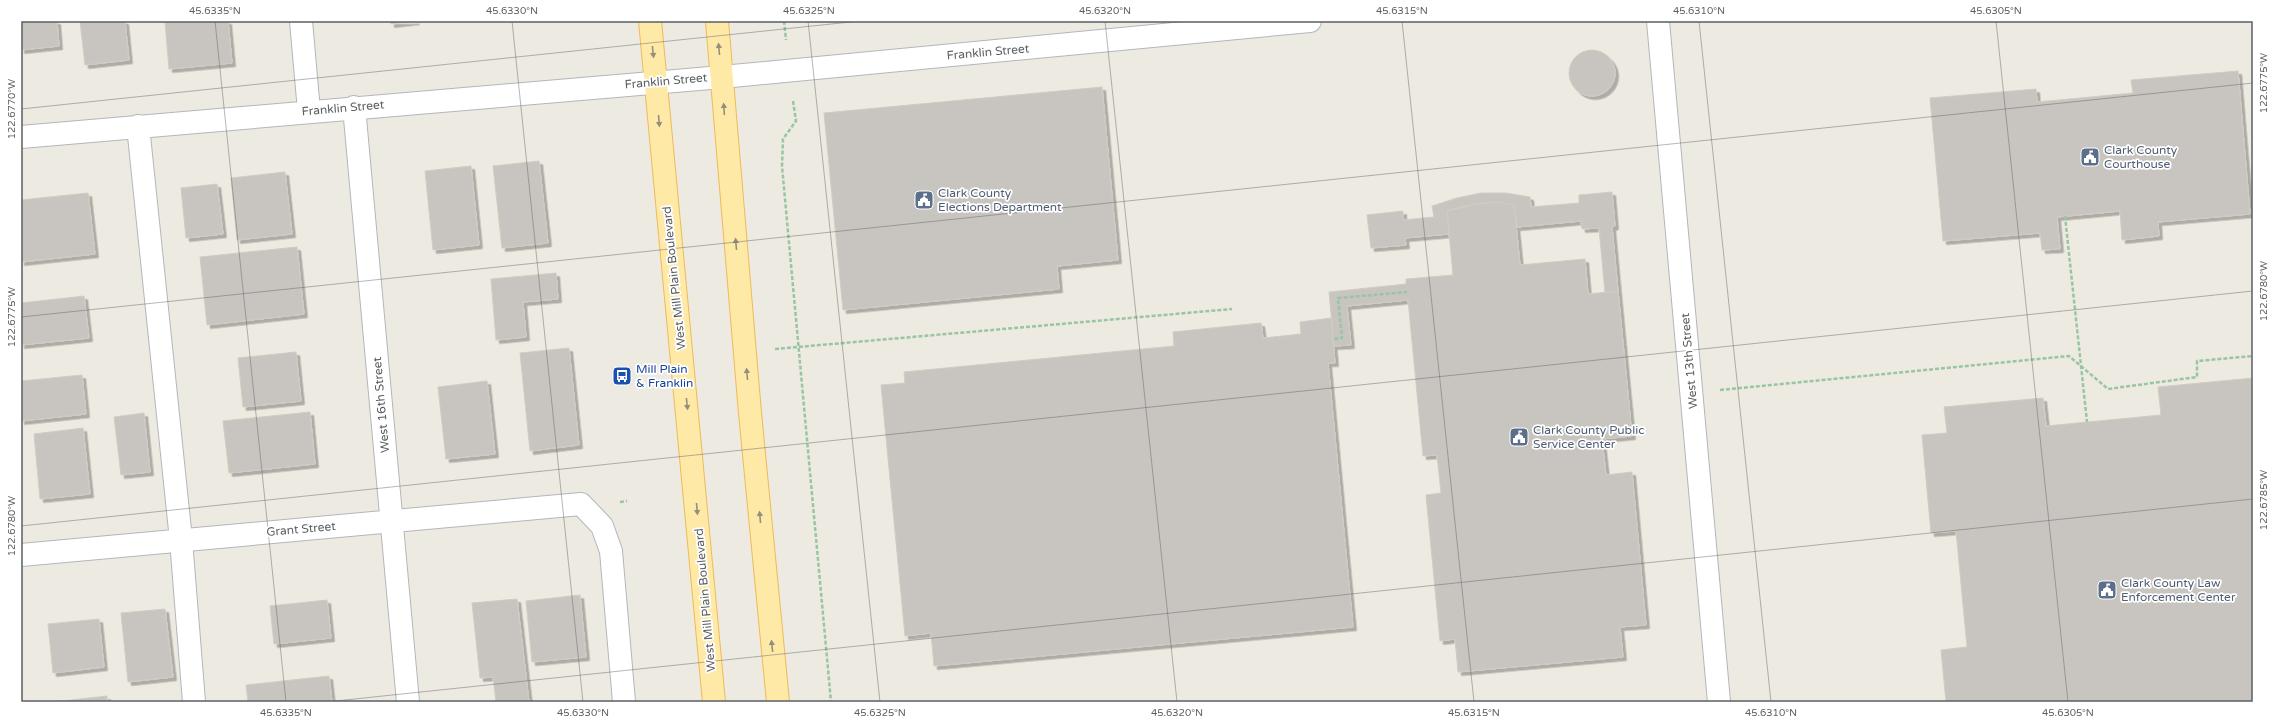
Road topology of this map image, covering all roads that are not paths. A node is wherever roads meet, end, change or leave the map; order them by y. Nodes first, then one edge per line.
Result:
1 (301, 21) edge
2 (650, 21) edge
3 (717, 21) edge
4 (1310, 21) edge
5 (1658, 21) edge
6 (1208, 26) edge
7 (722, 77) junction
8 (656, 82) junction
9 (354, 107) junction
10 (309, 111) junction
11 (138, 126) junction
12 (21, 137) edge
13 (392, 521) junction
14 (181, 540) junction
15 (21, 555) edge
16 (194, 702) edge
17 (408, 702) edge
18 (624, 702) edge
19 (714, 702) edge
20 (778, 702) edge
21 (1719, 702) edge

1 - 10 street
2 -> 8 main road, West Mill Plain Boulevard
7 -> 3 main road
4 - 6 street, Franklin Street
5 - 21 street, West 13th Street
6 - 7 street, Franklin Street
7 - 8 street, Franklin Street
20 -> 7 main road
8 - 9 street, Franklin Street
8 -> 19 main road, West Mill Plain Boulevard
9 - 10 street, Franklin Street
9 - 13 street, West 16th Street
10 - 11 street, Franklin Street
11 - 12 street, Franklin Street
11 - 14 street
13 - 14 street, Grant Street
13 - 17 street, West 16th Street
13 - 18 street, Grant Street
14 - 15 street, Grant Street
14 - 16 street

